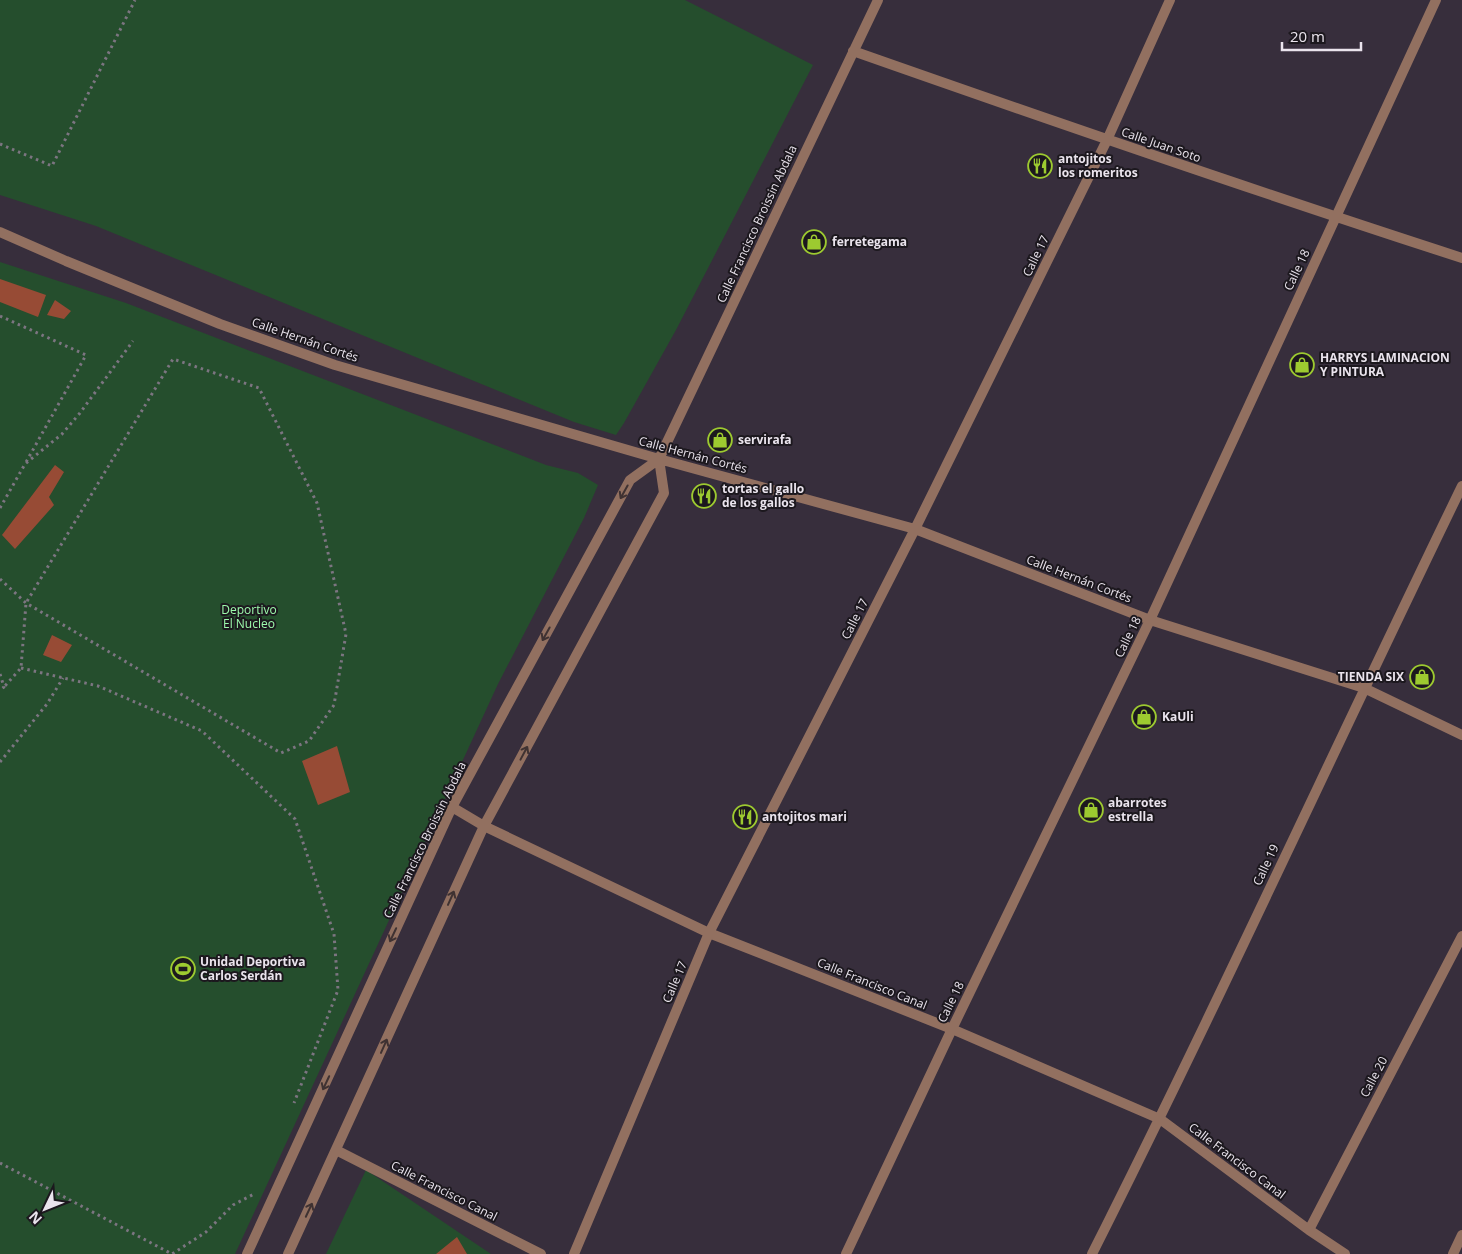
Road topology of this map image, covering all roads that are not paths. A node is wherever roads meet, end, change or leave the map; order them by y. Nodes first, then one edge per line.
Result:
1 (878, 0) edge
2 (1170, 0) edge
3 (1436, 0) edge
4 (853, 51) junction
5 (1107, 140) junction
6 (1336, 217) junction
7 (0, 232) edge
8 (1462, 258) edge
9 (659, 459) junction
10 (1462, 486) edge
11 (915, 528) junction
12 (1150, 620) junction
13 (1364, 688) junction
14 (1462, 735) edge
15 (452, 806) junction
16 (484, 826) junction
17 (709, 933) junction
18 (1462, 936) edge
19 (952, 1029) junction
20 (1160, 1120) junction
21 (336, 1150) junction
22 (1309, 1230) junction
23 (1462, 1235) edge
24 (248, 1254) edge
25 (288, 1254) edge
26 (541, 1254) edge
27 (574, 1254) edge
28 (846, 1254) edge
29 (1092, 1254) edge
30 (1346, 1254) edge
31 (1453, 1254) edge

1 - 4 street, Calle Francisco Broissin Abdala
2 - 5 street, Calle 17
3 - 6 street, Calle 18
4 - 5 street, Calle Juan Soto
4 - 9 street, Calle Francisco Broissin Abdala
5 - 6 street, Calle Juan Soto
5 - 11 street, Calle 17
6 - 8 street, Calle Juan Soto
6 - 12 street, Calle 18
7 - 9 street, Calle Hernán Cortés
9 - 11 street, Calle Hernán Cortés
9 -> 15 street, Calle Francisco Broissin Abdala
16 -> 9 street
10 - 13 street, Calle 19
11 - 12 street, Calle Hernán Cortés
11 - 17 street, Calle 17
12 - 13 street, Calle Hernán Cortés
12 - 19 street, Calle 18
13 - 14 street, Calle Hernán Cortés
13 - 20 street, Calle 19
15 - 16 street, Calle Francisco Canal
15 -> 24 street, Calle Francisco Broissin Abdala
16 - 17 street, Calle Francisco Canal
21 -> 16 street
17 - 19 street, Calle Francisco Canal
17 - 27 street, Calle 17
18 - 22 street, Calle 20
19 - 20 street, Calle Francisco Canal
19 - 28 street, Calle 18
20 - 22 street, Calle Francisco Canal
20 - 29 street, Calle 19
25 -> 21 street
21 - 26 street, Calle Francisco Canal
22 - 30 street, Calle Francisco Canal
23 - 31 street

